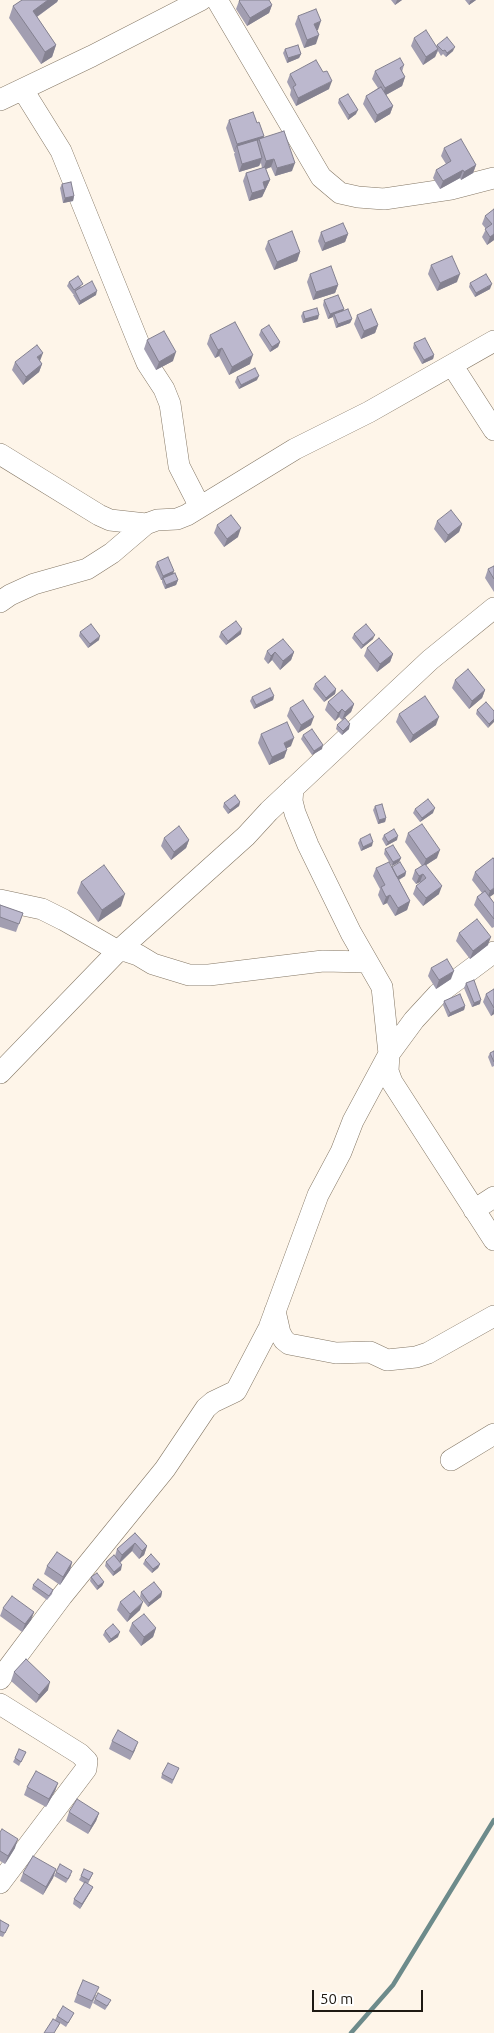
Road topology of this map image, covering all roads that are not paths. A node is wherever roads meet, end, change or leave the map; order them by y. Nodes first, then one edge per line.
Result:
1 (201, 0) edge
2 (217, 0) edge
3 (23, 90) junction
4 (0, 100) edge
5 (494, 178) edge
6 (494, 341) edge
7 (452, 365) junction
8 (494, 430) edge
9 (0, 454) edge
10 (200, 506) junction
11 (146, 524) junction
12 (0, 602) edge
13 (494, 608) edge
14 (293, 788) junction
15 (0, 900) edge
16 (118, 951) junction
17 (492, 956) edge
18 (366, 962) junction
19 (389, 1054) junction
20 (0, 1073) edge
21 (494, 1197) edge
22 (474, 1210) junction
23 (494, 1240) edge
24 (275, 1311) junction
25 (494, 1316) edge
26 (494, 1434) edge
27 (451, 1460) dead end
28 (0, 1678) edge
29 (0, 1704) edge
30 (0, 1883) edge

1 - 3 street
2 - 5 street
3 - 4 street
3 - 10 street
6 - 7 street
7 - 8 street
7 - 10 street
9 - 11 street
10 - 11 street
11 - 12 street
13 - 14 street
14 - 16 street
14 - 18 street
15 - 16 street
16 - 18 street
16 - 20 street
17 - 19 street
18 - 19 street
19 - 22 street
19 - 24 street
21 - 22 street
22 - 23 street
24 - 25 street
24 - 28 street
26 - 27 street
29 - 30 street

